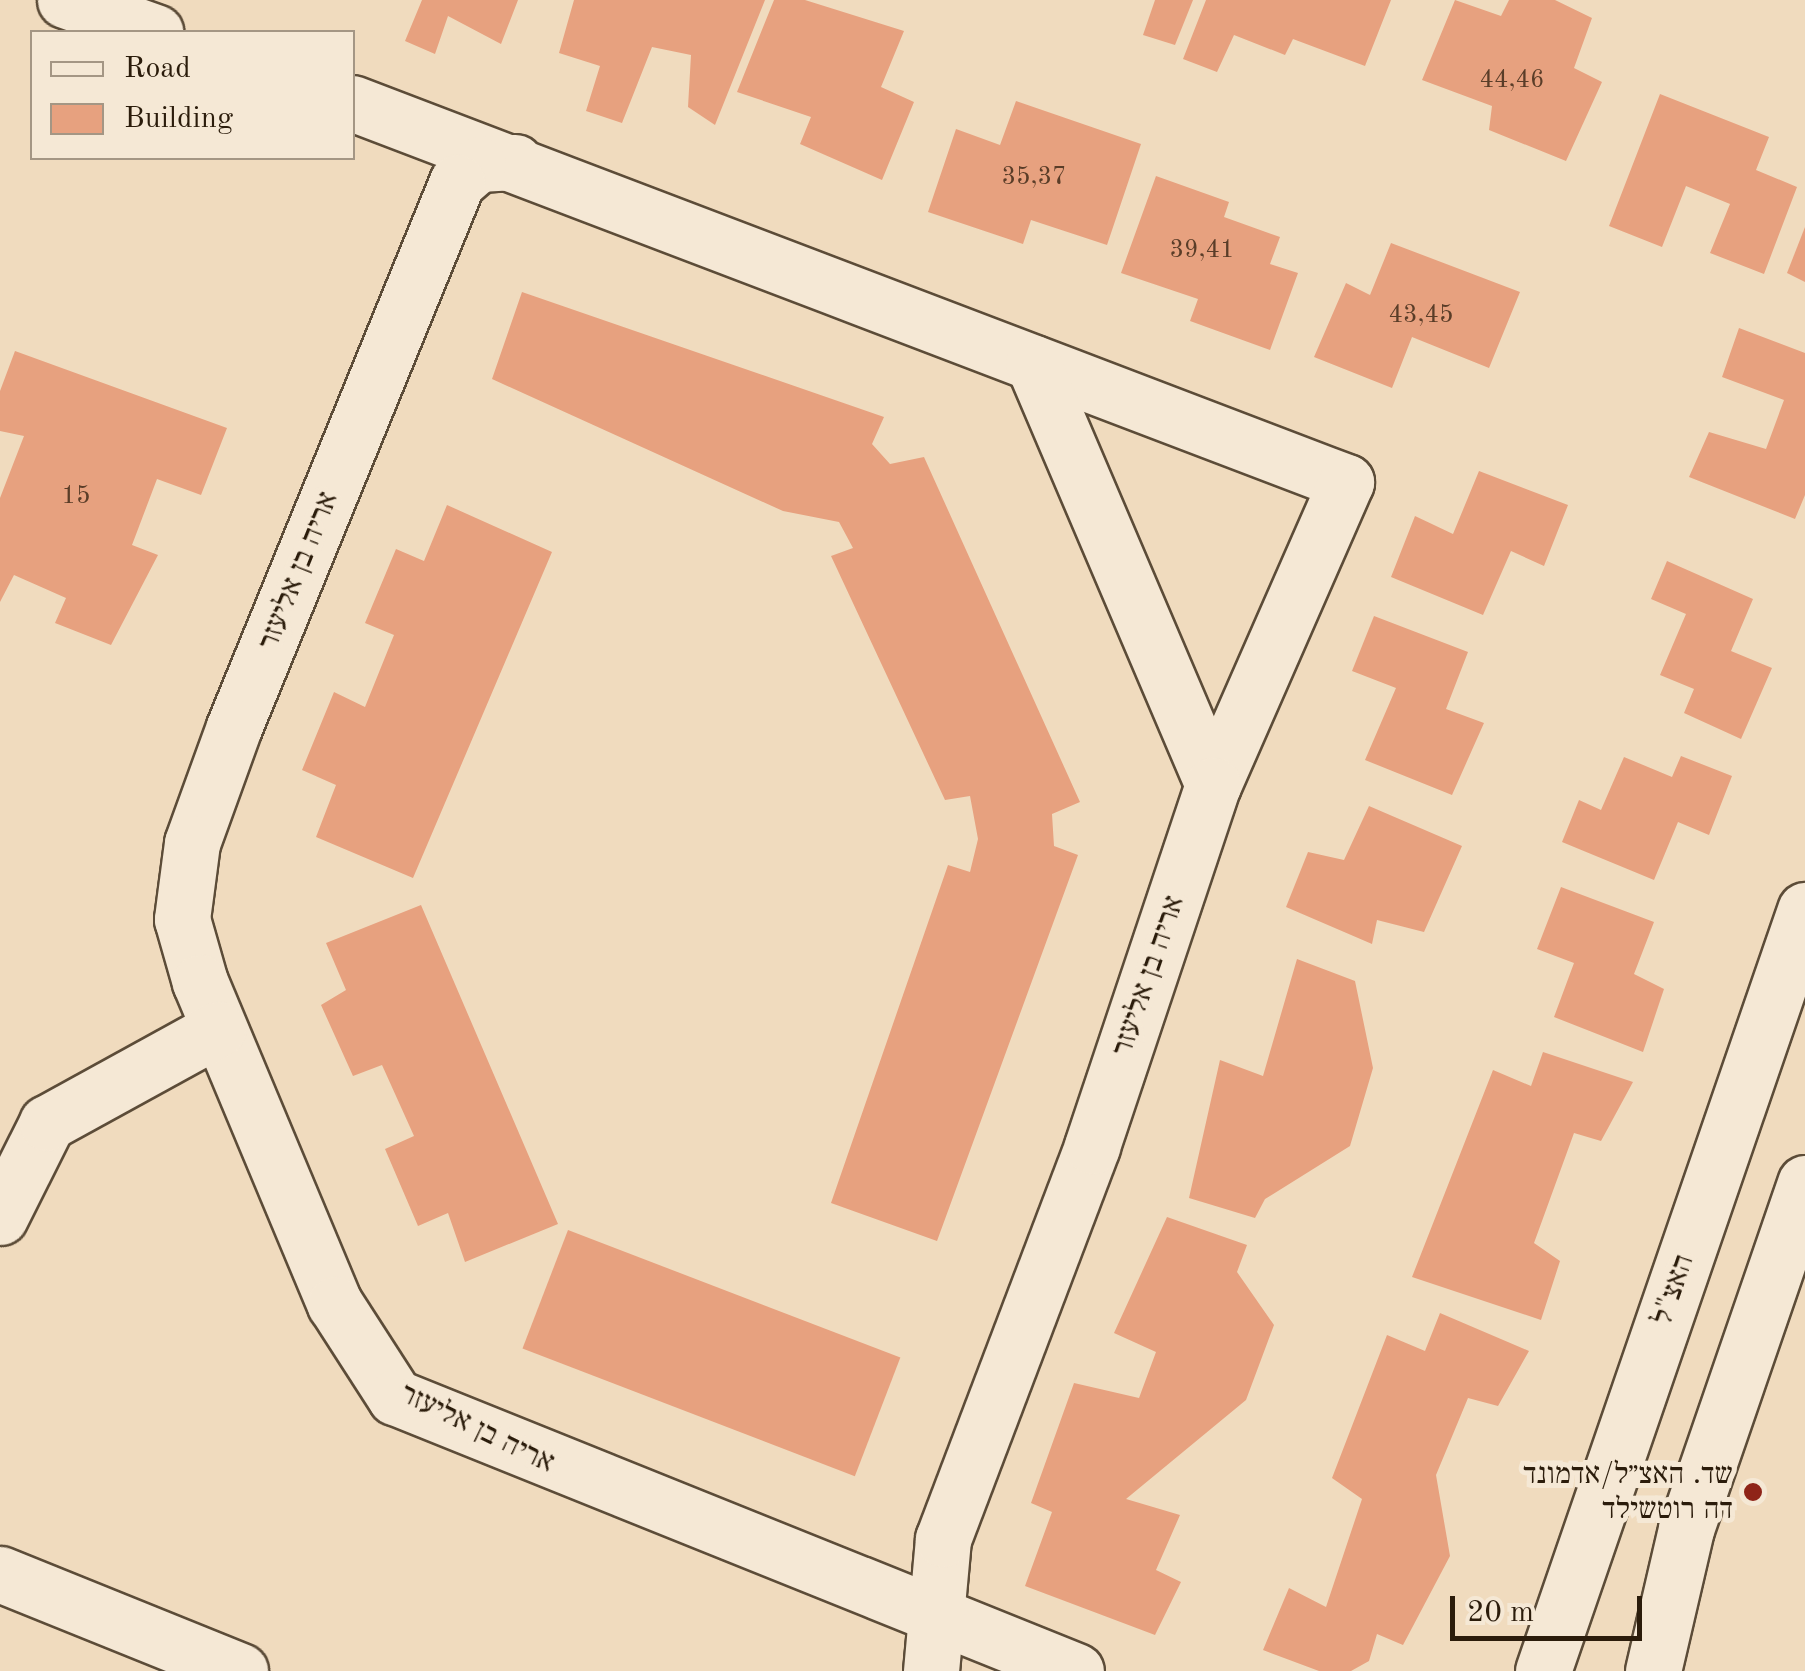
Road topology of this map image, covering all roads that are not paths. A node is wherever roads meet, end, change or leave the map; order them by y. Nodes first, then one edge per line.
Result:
1 (64, 0) edge
2 (149, 30) edge
3 (355, 104) edge
4 (515, 162) junction
5 (1032, 363) junction
6 (1213, 785) junction
7 (1805, 910) edge
8 (218, 1029) junction
9 (1805, 1183) edge
10 (0, 1217) edge
11 (0, 1574) edge
12 (933, 1646) edge
13 (240, 1671) edge
14 (1076, 1671) edge
15 (1543, 1671) edge
16 (1653, 1671) edge

1 - 2 street
3 - 4 street, אריה בן אליעזר
4 - 5 street, אריה בן אליעזר
4 - 8 street, אריה בן אליעזר
5 - 6 street
5 - 6 street, אריה בן אליעזר
6 - 12 street, אריה בן אליעזר
7 - 15 street, האצ"ל
8 - 10 street
8 - 12 street, אריה בן אליעזר
9 - 16 street
11 - 13 street
12 - 14 street, אריה בן אליעזר

